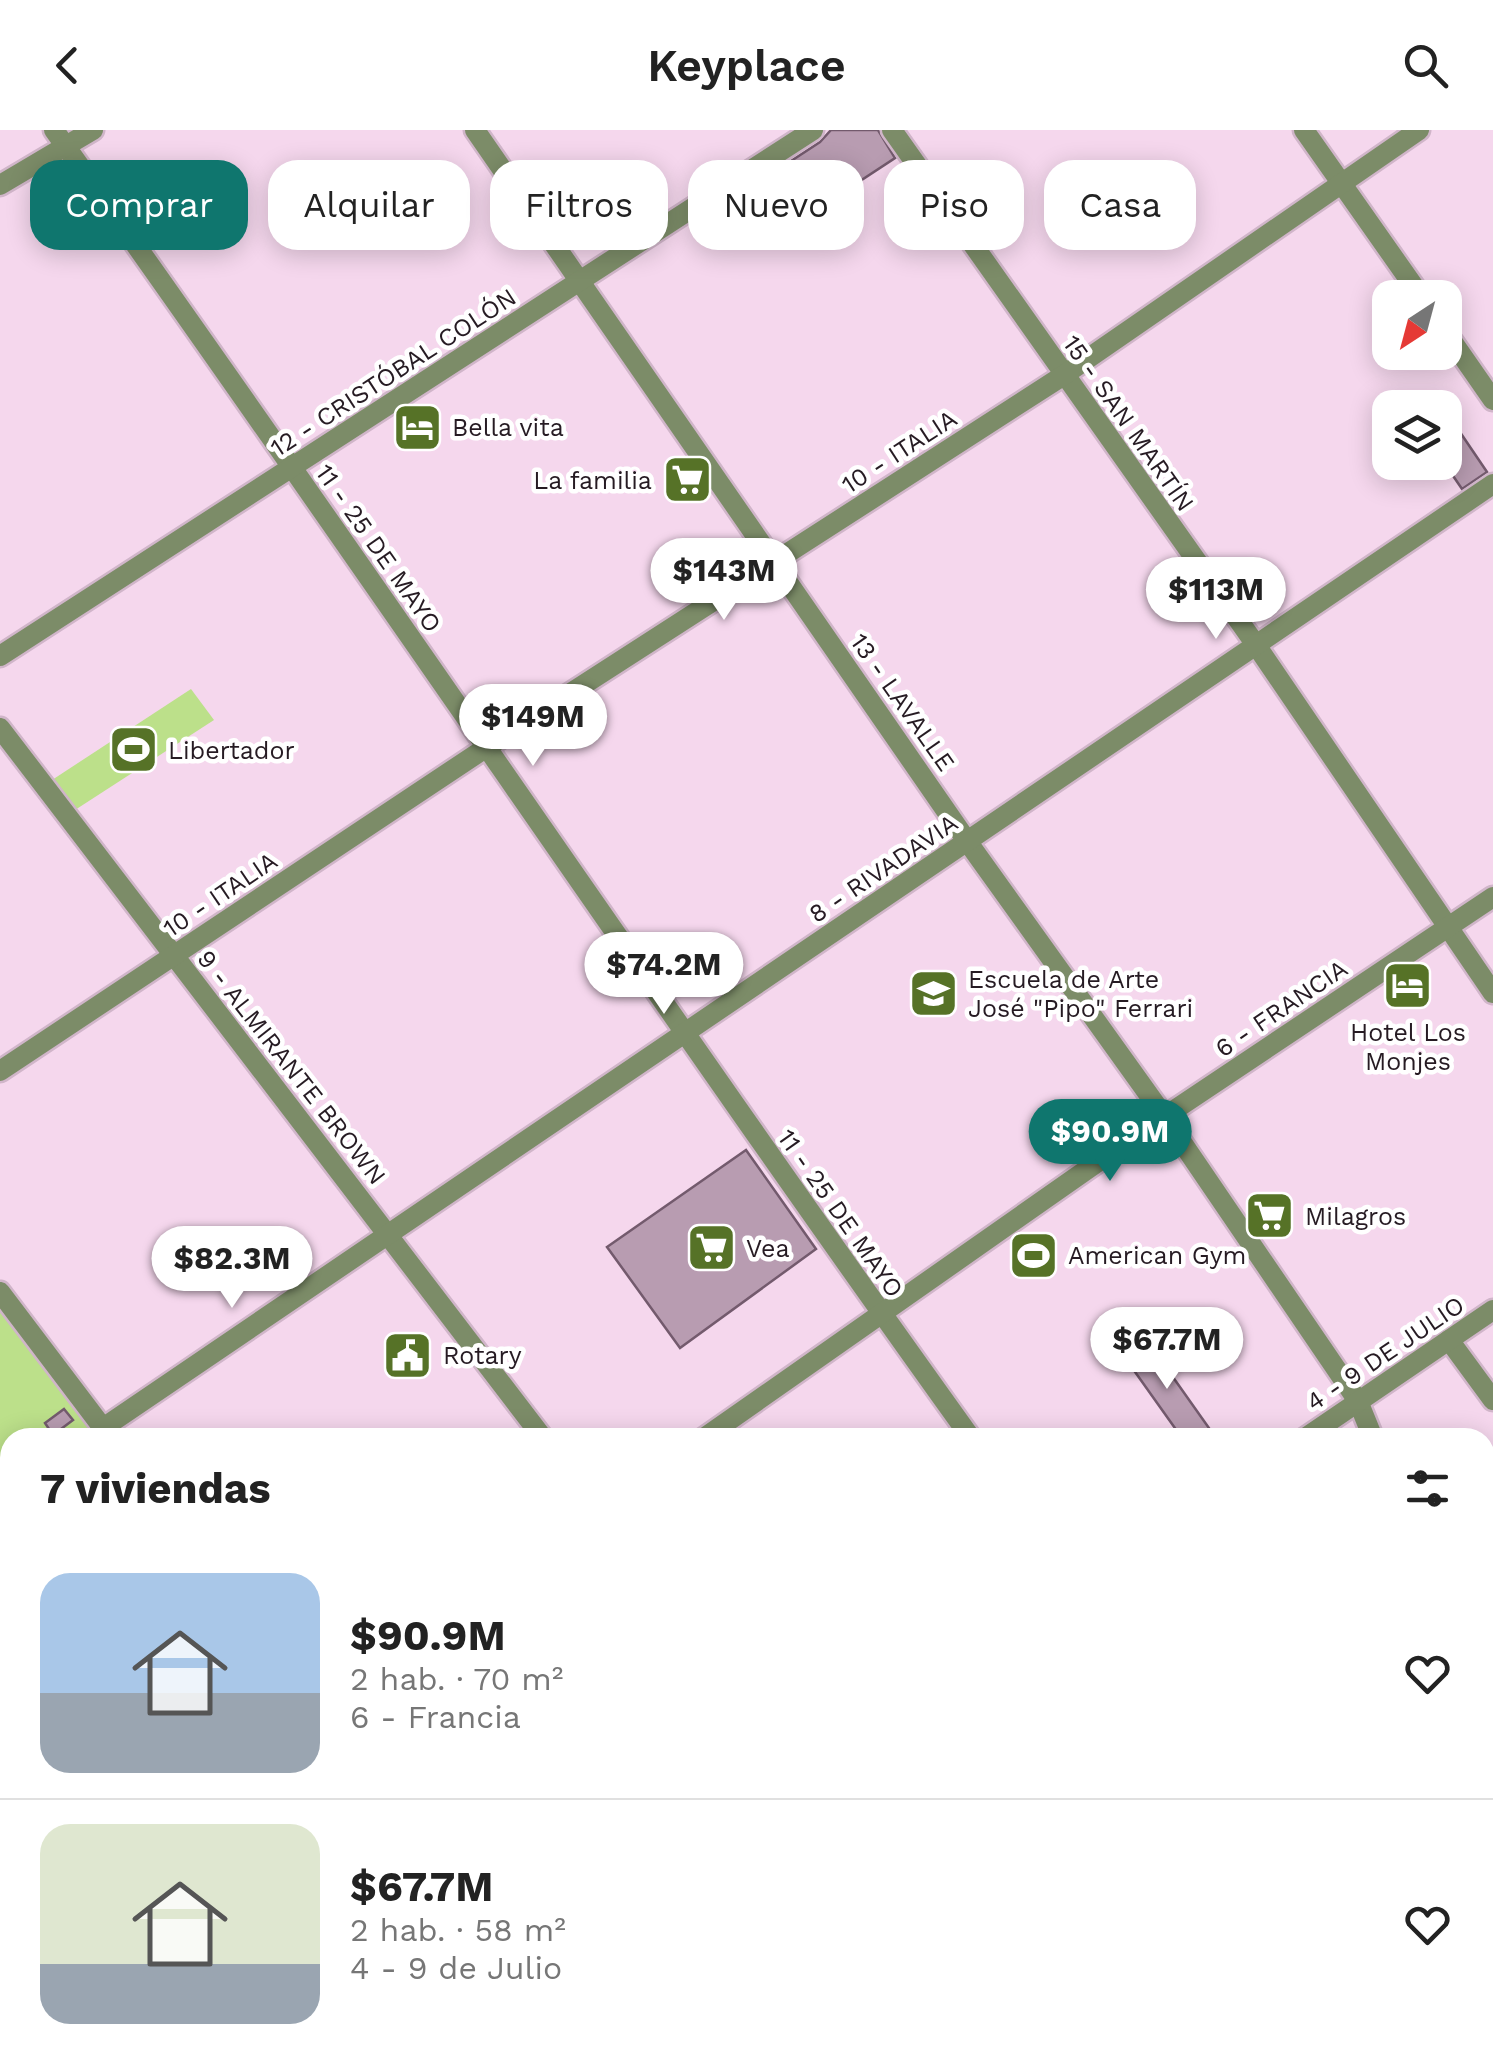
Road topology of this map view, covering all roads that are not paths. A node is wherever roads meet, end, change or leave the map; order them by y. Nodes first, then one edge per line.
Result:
1 (93, 130) edge
2 (475, 130) edge
3 (814, 130) edge
4 (892, 130) edge
5 (1304, 130) edge
6 (1419, 130) edge
7 (60, 138) edge
8 (1341, 183) junction
9 (0, 184) edge
10 (582, 280) junction
11 (1409, 280) edge
12 (1462, 355) edge
13 (1064, 375) junction
14 (1493, 400) edge
15 (292, 467) junction
16 (1493, 484) edge
17 (774, 561) junction
18 (1256, 645) junction
19 (0, 656) edge
20 (0, 728) edge
21 (487, 746) junction
22 (968, 841) junction
23 (1493, 897) edge
24 (1448, 928) junction
25 (174, 954) junction
26 (1493, 993) edge
27 (684, 1034) junction
28 (0, 1072) edge
29 (1164, 1116) junction
30 (390, 1234) junction
31 (0, 1292) edge
32 (1493, 1310) edge
33 (883, 1315) junction
34 (1449, 1340) junction
35 (1493, 1400) edge
36 (1358, 1401) junction
37 (103, 1428) edge
38 (114, 1428) edge
39 (536, 1428) edge
40 (719, 1428) edge
41 (963, 1428) edge
42 (1319, 1428) edge
43 (1369, 1428) edge

1 - 7 street
2 - 10 street, 13 - LAVALLE
3 - 10 street, 12 - CRISTÓBAL COLÓN
4 - 13 street, 15 - SAN MARTÍN
5 - 8 street
6 - 8 street, 10 - ITALIA
7 - 9 street
7 - 15 street, 11 - 25 DE MAYO
8 - 11 street
8 - 13 street, 10 - ITALIA
10 - 15 street, 12 - CRISTÓBAL COLÓN
10 - 17 street, 13 - LAVALLE
12 - 14 street
13 - 17 street, 10 - ITALIA
13 - 18 street, 15 - SAN MARTÍN
15 - 19 street, 12 - CRISTÓBAL COLÓN
15 - 21 street, 11 - 25 DE MAYO
16 - 18 street, 8 - RIVADAVIA
17 - 21 street, 10 - ITALIA
17 - 22 street, 13 - LAVALLE
18 - 22 street, 8 - RIVADAVIA
18 - 24 street, 15 - SAN MARTÍN
20 - 25 street, 9 - ALMIRANTE BROWN
21 - 25 street, 10 - ITALIA
21 - 27 street, 11 - 25 DE MAYO
22 - 27 street, 8 - RIVADAVIA
22 - 29 street, 13 - LAVALLE
23 - 24 street, 6 - FRANCIA
24 - 26 street, 15 - SAN MARTÍN
24 - 29 street, 6 - FRANCIA
25 - 28 street, 10 - ITALIA
25 - 30 street, 9 - ALMIRANTE BROWN
27 - 30 street, 8 - RIVADAVIA
27 - 33 street, 11 - 25 DE MAYO
29 - 33 street, 6 - FRANCIA
29 - 36 street, 13 - LAVALLE
30 - 38 street, 8 - RIVADAVIA
30 - 39 street, 9 - ALMIRANTE BROWN
31 - 37 street
32 - 34 street, 4 - 9 DE JULIO
33 - 40 street, 6 - FRANCIA
33 - 41 street, 11 - 25 DE MAYO
34 - 35 street
34 - 36 street, 4 - 9 DE JULIO
36 - 42 street, 4 - 9 DE JULIO
36 - 43 street, 13 - LAVALLE

